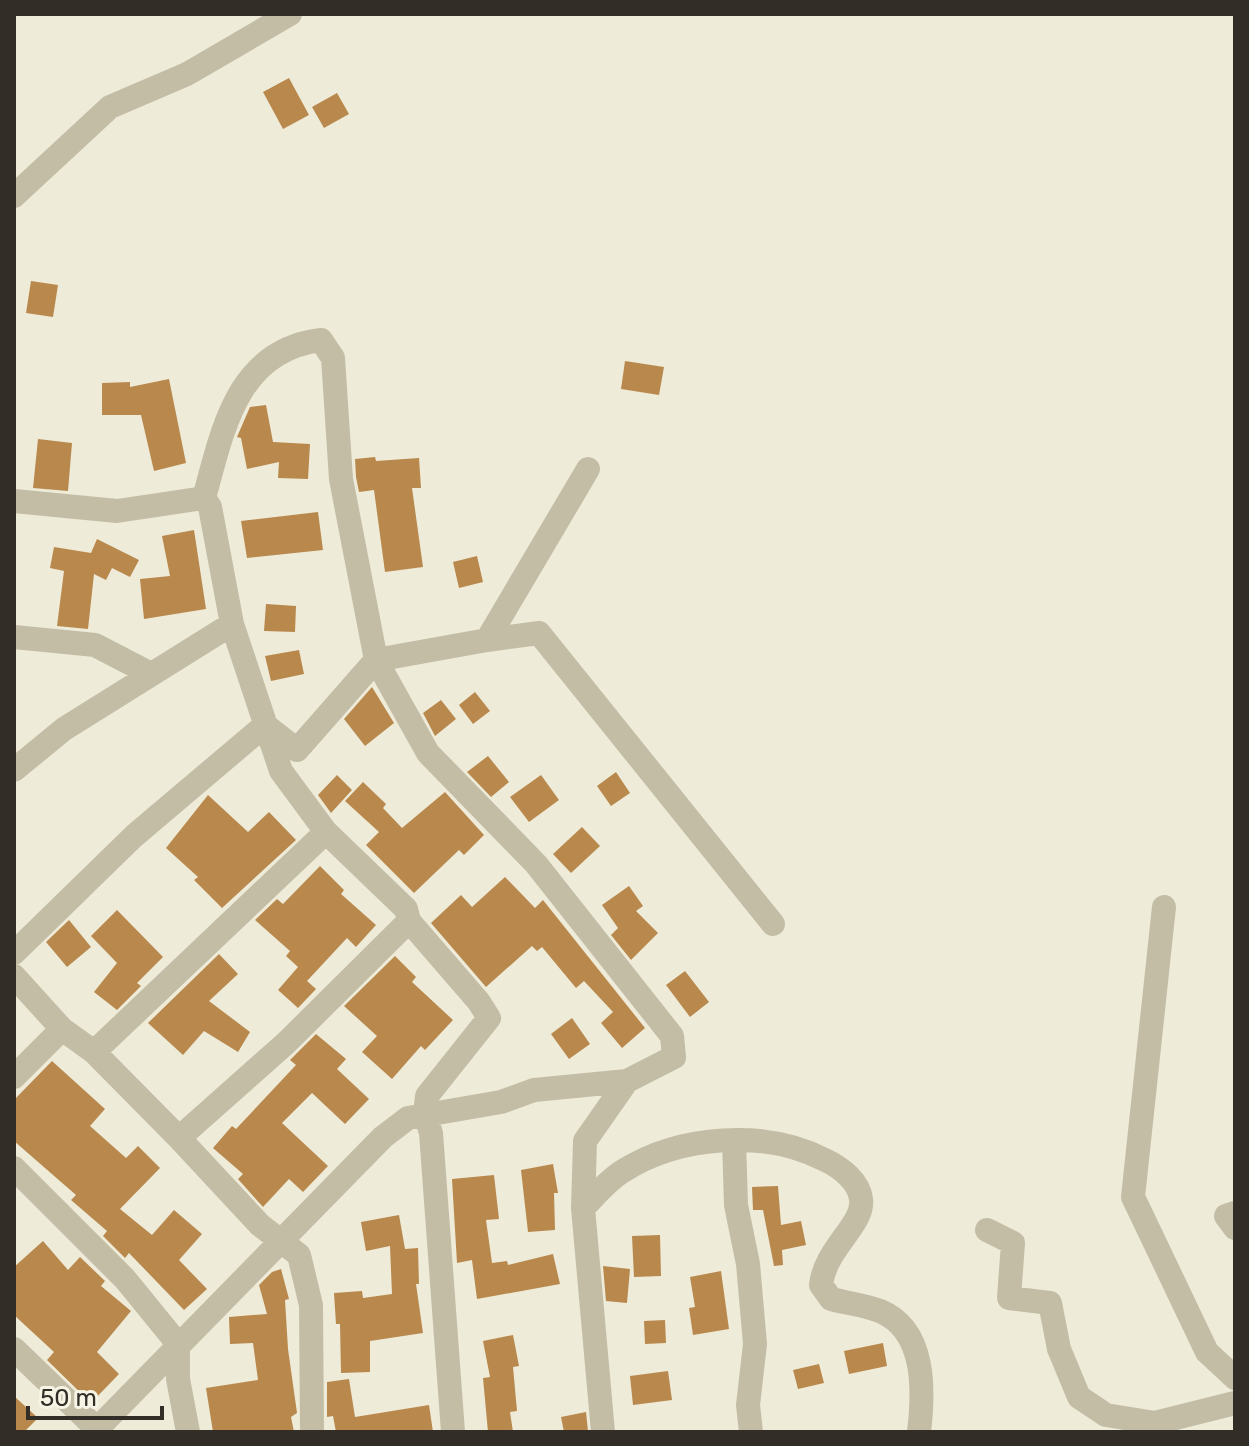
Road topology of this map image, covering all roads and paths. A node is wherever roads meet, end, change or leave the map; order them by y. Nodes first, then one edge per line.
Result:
1 (290, 14) edge
2 (14, 196) edge
3 (588, 469) dead end
4 (204, 498) junction
5 (14, 501) edge
6 (232, 624) junction
7 (14, 637) edge
8 (487, 640) junction
9 (376, 660) junction
10 (149, 673) junction
11 (265, 725) junction
12 (14, 770) edge
13 (326, 832) junction
14 (1164, 907) dead end
15 (409, 921) junction
16 (773, 924) dead end
17 (14, 953) edge
18 (14, 976) edge
19 (62, 1029) junction
20 (94, 1052) junction
21 (14, 1077) edge
22 (627, 1081) junction
23 (425, 1114) junction
24 (179, 1138) junction
25 (734, 1141) junction
26 (14, 1168) edge
27 (583, 1208) junction
28 (1235, 1213) edge
29 (1235, 1228) edge
30 (987, 1230) dead end
31 (281, 1241) junction
32 (178, 1344) junction
33 (14, 1349) edge
34 (1235, 1378) edge
35 (1235, 1403) edge
36 (96, 1431) edge
37 (188, 1432) edge
38 (312, 1432) edge
39 (453, 1432) edge
40 (603, 1432) edge
41 (751, 1432) edge
42 (919, 1432) edge

1 - 2 street
3 - 8 street
4 - 5 street
4 - 6 street
4 - 9 street
6 - 10 street
6 - 11 street
7 - 10 street
8 - 9 street
8 - 16 street
9 - 11 street
9 - 22 street
10 - 12 street
11 - 13 street
11 - 17 street
13 - 15 street
13 - 20 street
14 - 34 street
15 - 23 street
15 - 24 street
18 - 19 street
19 - 20 street
19 - 21 street
20 - 24 street
22 - 23 street
22 - 27 street
23 - 31 street
23 - 39 street
24 - 31 street
25 - 27 street
25 - 41 street
25 - 42 street
26 - 32 street
27 - 40 street
28 - 29 street
30 - 35 street
31 - 32 street
31 - 38 street
32 - 36 street
32 - 37 street
33 - 36 street

